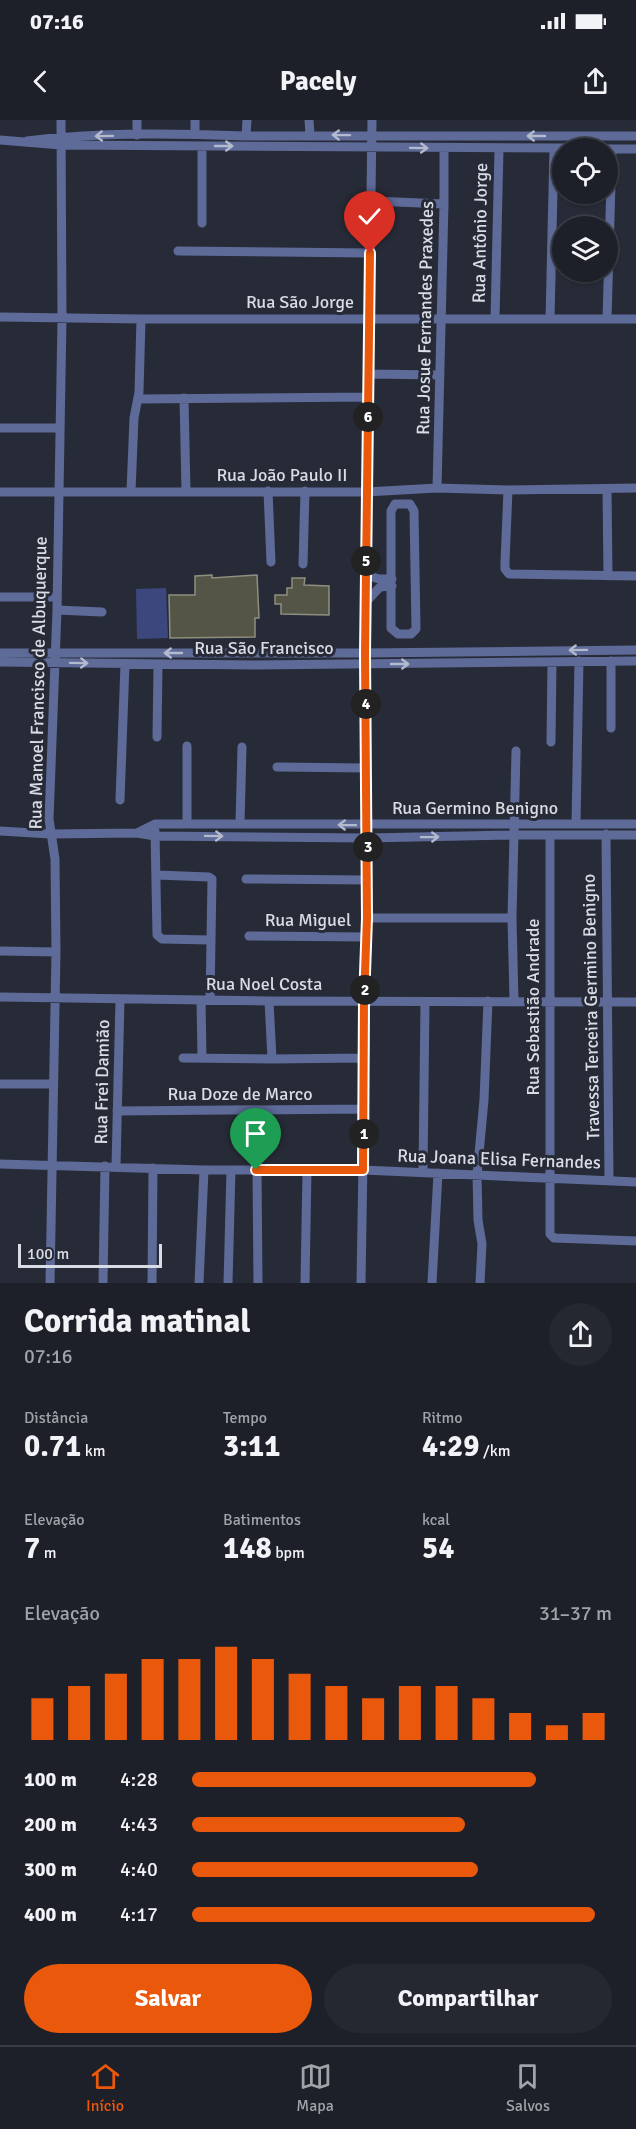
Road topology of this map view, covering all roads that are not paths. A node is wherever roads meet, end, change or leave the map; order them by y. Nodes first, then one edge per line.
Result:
1 (61, 120) edge
2 (137, 120) edge
3 (195, 120) edge
4 (247, 120) edge
5 (309, 120) edge
6 (372, 120) edge
7 (195, 134) junction
8 (137, 135) junction
9 (310, 135) junction
10 (246, 136) junction
11 (372, 136) junction
12 (636, 136) edge
13 (0, 140) edge
14 (61, 140) junction
15 (202, 146) junction
16 (372, 147) junction
17 (444, 148) junction
18 (552, 148) edge
19 (618, 148) edge
20 (499, 149) junction
21 (636, 149) edge
22 (372, 201) junction
23 (444, 204) junction
24 (553, 204) edge
25 (609, 204) edge
26 (202, 223) dead end
27 (178, 251) dead end
28 (370, 253) junction
29 (0, 317) edge
30 (62, 318) junction
31 (370, 318) junction
32 (141, 319) junction
33 (441, 319) junction
34 (495, 319) junction
35 (550, 319) junction
36 (607, 319) junction
37 (636, 319) edge
38 (370, 374) junction
39 (440, 375) junction
40 (369, 397) junction
41 (184, 398) junction
42 (139, 399) junction
43 (0, 428) edge
44 (59, 428) junction
45 (437, 488) junction
46 (636, 488) edge
47 (607, 489) junction
48 (508, 490) junction
49 (131, 491) junction
50 (268, 491) junction
51 (305, 491) junction
52 (0, 492) edge
53 (58, 492) junction
54 (186, 492) junction
55 (366, 492) junction
56 (271, 562) dead end
57 (303, 564) dead end
58 (366, 574) junction
59 (608, 576) junction
60 (636, 576) edge
61 (392, 583) junction
62 (0, 597) edge
63 (57, 597) junction
64 (366, 602) junction
65 (57, 610) junction
66 (102, 612) dead end
67 (636, 650) edge
68 (0, 653) edge
69 (365, 654) junction
70 (55, 658) junction
71 (579, 661) junction
72 (611, 661) junction
73 (636, 661) edge
74 (0, 662) edge
75 (552, 662) junction
76 (125, 664) junction
77 (158, 664) junction
78 (365, 664) junction
79 (611, 728) dead end
80 (157, 737) dead end
81 (551, 742) dead end
82 (187, 746) dead end
83 (242, 747) dead end
84 (516, 751) dead end
85 (278, 767) dead end
86 (366, 768) junction
87 (120, 800) dead end
88 (155, 824) junction
89 (187, 824) junction
90 (240, 824) junction
91 (576, 824) junction
92 (636, 824) edge
93 (367, 826) junction
94 (515, 830) junction
95 (0, 831) edge
96 (136, 833) junction
97 (50, 834) junction
98 (606, 834) junction
99 (636, 834) edge
100 (550, 835) junction
101 (155, 836) junction
102 (368, 838) junction
103 (157, 875) junction
104 (246, 879) dead end
105 (368, 880) junction
106 (367, 918) junction
107 (512, 918) junction
108 (249, 936) dead end
109 (366, 937) junction
110 (210, 940) junction
111 (0, 951) edge
112 (56, 952) junction
113 (0, 997) edge
114 (54, 998) junction
115 (120, 999) junction
116 (206, 1000) junction
117 (513, 1000) junction
118 (269, 1001) junction
119 (364, 1001) junction
120 (488, 1001) junction
121 (549, 1001) junction
122 (425, 1002) junction
123 (608, 1002) junction
124 (636, 1002) edge
125 (183, 1058) dead end
126 (364, 1058) junction
127 (202, 1059) junction
128 (272, 1059) junction
129 (0, 1084) edge
130 (53, 1084) junction
131 (364, 1109) junction
132 (117, 1111) junction
133 (0, 1164) edge
134 (52, 1166) junction
135 (105, 1166) junction
136 (116, 1166) junction
137 (153, 1168) junction
138 (204, 1170) junction
139 (231, 1170) junction
140 (256, 1170) junction
141 (307, 1170) junction
142 (363, 1170) junction
143 (423, 1172) junction
144 (438, 1173) junction
145 (477, 1175) junction
146 (548, 1179) junction
147 (609, 1180) junction
148 (636, 1182) edge
149 (636, 1241) edge
150 (50, 1283) edge
151 (103, 1283) edge
152 (152, 1283) edge
153 (200, 1283) edge
154 (228, 1283) edge
155 (258, 1283) edge
156 (305, 1283) edge
157 (361, 1283) edge
158 (432, 1283) edge
159 (480, 1283) edge

1 - 14 street, Rua Manoel Francisco de Albuquerque
2 - 8 street
3 - 7 street
4 - 10 street
5 - 9 street
6 - 11 street
7 - 8 street
7 - 10 street
8 -> 14 street
9 - 10 street
11 -> 9 street
12 -> 11 street
11 - 16 street
13 - 14 street
14 - 15 street
14 - 30 street, Rua Manoel Francisco de Albuquerque
15 -> 16 street
15 - 26 street
16 -> 17 street
16 - 22 street
17 - 20 street
17 - 23 street, Rua Josue Fernandes Praxedes
18 - 20 street
19 - 21 street
20 - 34 street, Rua Antônio Jorge
22 - 23 street
22 - 28 street
23 - 33 street, Rua Josue Fernandes Praxedes
24 - 35 street
25 - 36 street
27 - 28 street
28 - 31 street
29 - 30 street, Rua São Jorge
30 - 32 street, Rua São Jorge
30 - 44 street, Rua Manoel Francisco de Albuquerque
31 - 32 street, Rua São Jorge
31 - 33 street, Rua São Jorge
31 - 38 street
32 - 42 street
33 - 34 street, Rua São Jorge
33 - 39 street, Rua Josue Fernandes Praxedes
34 - 35 street, Rua São Jorge
35 - 36 street, Rua São Jorge
36 - 37 street, Rua São Jorge
38 - 39 street
38 - 40 street
39 - 45 street, Rua Josue Fernandes Praxedes
40 - 41 street
40 - 55 street
41 - 42 street
41 - 54 street
42 - 49 street
43 - 44 street
44 - 53 street, Rua Manoel Francisco de Albuquerque
45 - 48 street, Rua João Paulo II
45 - 55 street, Rua João Paulo II
46 - 47 street, Rua João Paulo II
47 - 48 street, Rua João Paulo II
47 - 59 street
48 - 59 street
49 - 53 street, Rua João Paulo II
49 - 54 street, Rua João Paulo II
50 - 51 street, Rua João Paulo II
50 - 54 street, Rua João Paulo II
50 - 56 street
51 - 55 street, Rua João Paulo II
51 - 57 street
52 - 53 street, Rua João Paulo II
53 - 63 street, Rua Manoel Francisco de Albuquerque
55 - 58 street
58 - 61 street
58 - 64 street
59 - 60 street
61 - 61 street
61 - 64 street
62 - 63 street
63 - 65 street, Rua Manoel Francisco de Albuquerque
64 - 69 street
65 - 66 street
65 - 70 street, Rua Manoel Francisco de Albuquerque
67 -> 69 street, Rua São Francisco
68 - 70 street, Rua São Francisco
69 -> 70 street, Rua São Francisco
69 - 78 street
70 - 74 street, Rua São Francisco
70 -> 76 street, Rua São Francisco
70 - 97 street, Rua Manoel Francisco de Albuquerque
71 - 72 street, Rua São Francisco
71 - 75 street, Rua São Francisco
71 - 91 street
72 - 73 street, Rua São Francisco
72 - 79 street
78 -> 75 street, Rua São Francisco
75 - 81 street
76 - 77 street, Rua São Francisco
76 - 87 street
77 - 78 street, Rua São Francisco
77 - 80 street
78 - 86 street
82 - 89 street
83 - 90 street
84 - 94 street
85 - 86 street
86 - 93 street
88 - 89 street, Rua Germino Benigno
88 - 96 street, Rua Germino Benigno
88 - 101 street
89 - 90 street, Rua Germino Benigno
93 -> 90 street, Rua Germino Benigno
91 - 92 street, Rua Germino Benigno
91 - 94 street, Rua Germino Benigno
93 - 94 street, Rua Germino Benigno
93 - 102 street
94 - 100 street, Rua Germino Benigno
102 -> 94 street, Rua Germino Benigno
94 - 107 street
95 - 97 street, Rua Germino Benigno
96 - 97 street, Rua Germino Benigno
96 - 101 street, Rua Germino Benigno
97 - 112 street, Rua Manoel Francisco de Albuquerque
98 - 99 street, Rua Germino Benigno
98 - 100 street, Rua Germino Benigno
98 - 123 street, Travessa Terceira Germino Benigno
100 - 121 street, Rua Sebastião Andrade
101 -> 102 street, Rua Germino Benigno
101 - 103 street
102 - 105 street
103 - 110 street
103 - 110 street
104 - 105 street
105 - 106 street
106 - 107 street
106 - 109 street
107 - 117 street
108 - 109 street, Rua Miguel
109 - 119 street
110 - 116 street
111 - 112 street
112 - 114 street, Rua Manoel Francisco de Albuquerque
113 - 114 street, Rua Noel Costa
114 - 115 street, Rua Noel Costa
114 - 130 street, Rua Manoel Francisco de Albuquerque
115 - 116 street, Rua Noel Costa
115 - 132 street, Rua Frei Damião
116 - 118 street, Rua Noel Costa
116 - 127 street
117 - 120 street, Rua Noel Costa
117 - 121 street, Rua Noel Costa
118 - 119 street, Rua Noel Costa
118 - 128 street
119 - 122 street, Rua Noel Costa
119 - 126 street
120 - 122 street, Rua Noel Costa
120 - 145 street
121 - 123 street, Rua Noel Costa
121 - 146 street, Rua Sebastião Andrade
122 - 143 street
123 - 124 street, Rua Noel Costa
123 - 147 street, Travessa Terceira Germino Benigno
125 - 127 street
126 - 128 street
126 - 131 street
127 - 128 street
129 - 130 street
130 - 134 street, Rua Manoel Francisco de Albuquerque
131 - 132 street, Rua Doze de Marco
131 - 142 street
132 - 136 street, Rua Frei Damião
133 - 134 street, Rua Joana Elisa Fernandes
134 - 135 street, Rua Joana Elisa Fernandes
134 - 150 street, Rua Manoel Francisco de Albuquerque
135 - 136 street, Rua Joana Elisa Fernandes
135 - 151 street
136 - 137 street, Rua Joana Elisa Fernandes
137 - 138 street, Rua Joana Elisa Fernandes
137 - 152 street
138 - 139 street, Rua Joana Elisa Fernandes
138 - 153 street
139 - 140 street, Rua Joana Elisa Fernandes
139 - 154 street
140 - 141 street, Rua Joana Elisa Fernandes
140 - 155 street
141 - 142 street, Rua Joana Elisa Fernandes
141 - 156 street
142 - 143 street, Rua Joana Elisa Fernandes
142 - 157 street
143 - 144 street, Rua Joana Elisa Fernandes
144 - 145 street, Rua Joana Elisa Fernandes
144 - 158 street
145 - 146 street, Rua Joana Elisa Fernandes
145 - 159 street
146 - 147 street, Rua Joana Elisa Fernandes
146 - 149 street, Rua Sebastião Andrade
147 - 148 street, Rua Joana Elisa Fernandes

